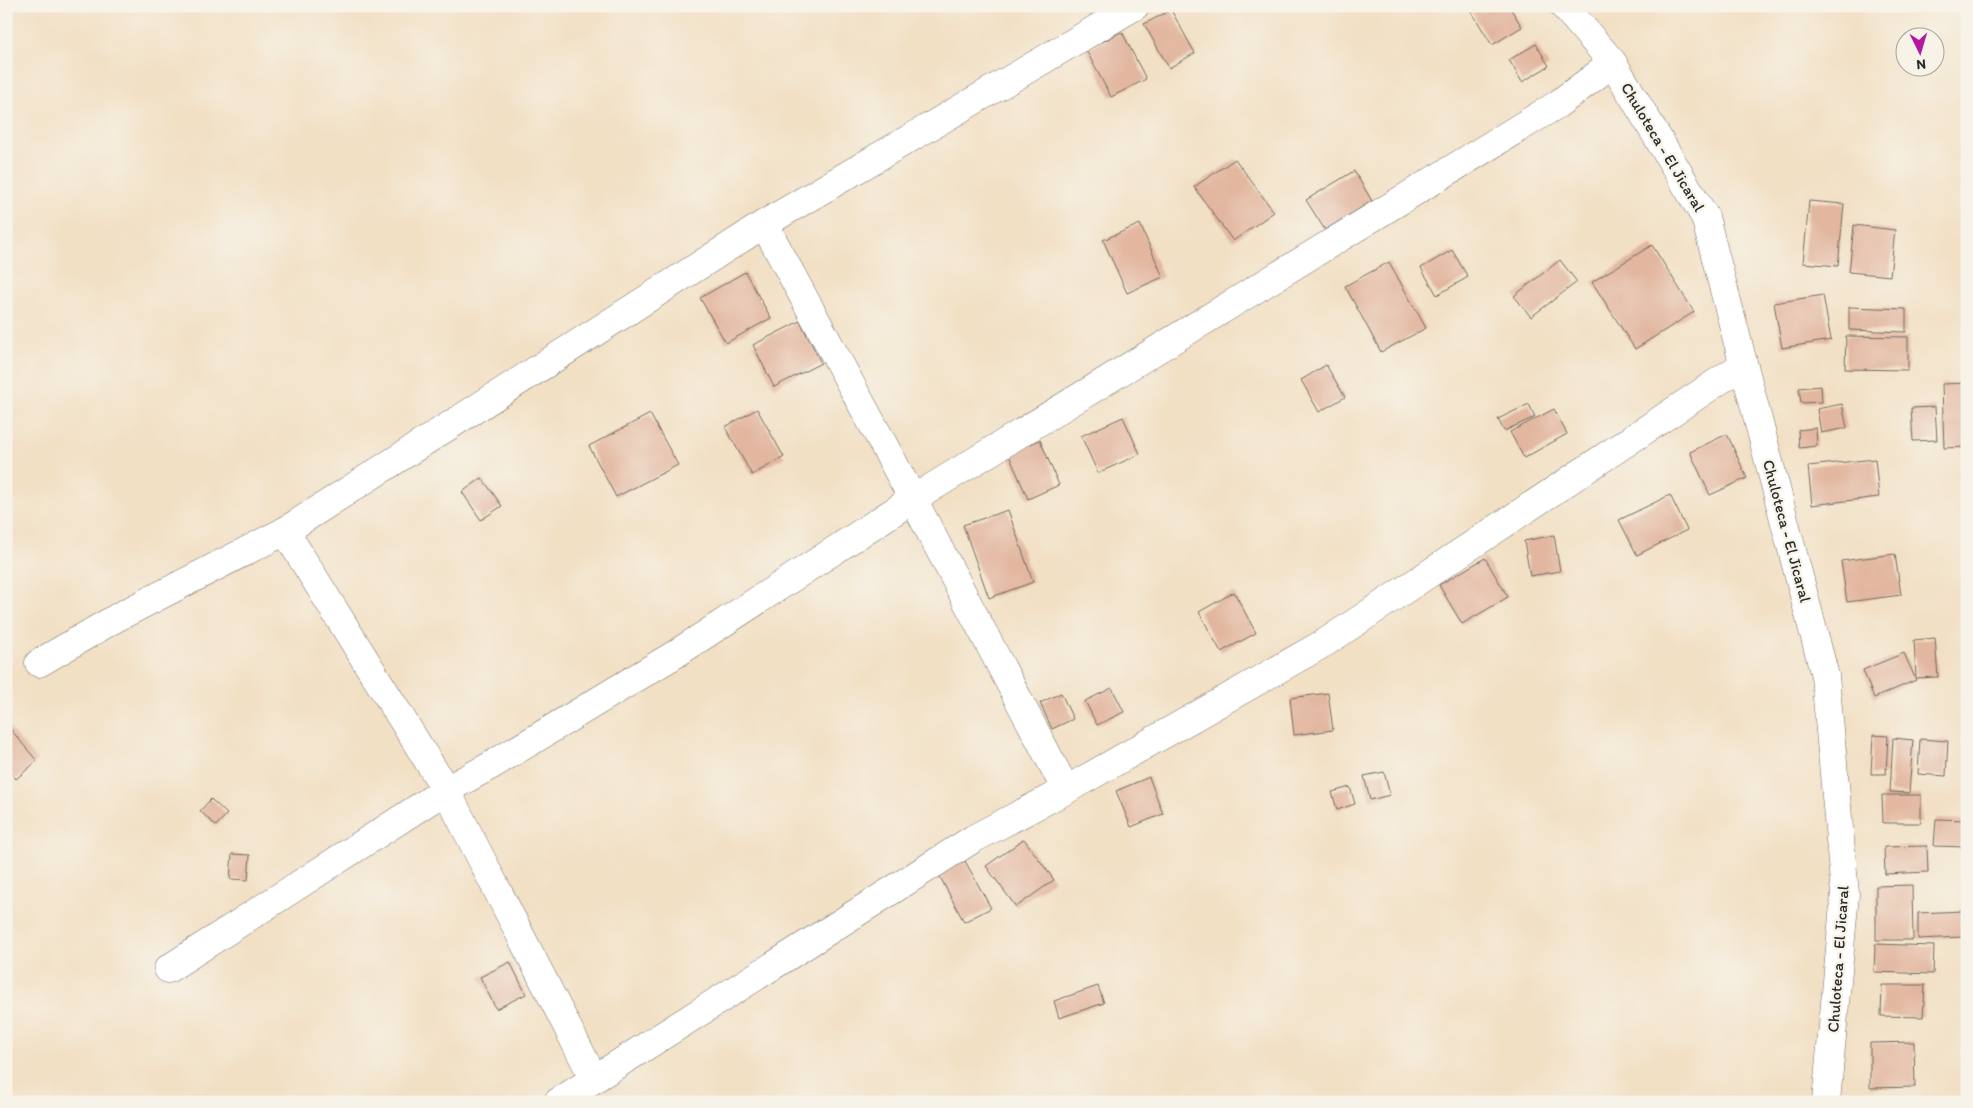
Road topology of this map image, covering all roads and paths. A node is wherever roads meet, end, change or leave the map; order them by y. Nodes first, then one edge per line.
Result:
1 (1136, 6) edge
2 (1564, 6) edge
3 (1613, 63) junction
4 (764, 224) junction
5 (1743, 365) junction
6 (913, 499) junction
7 (285, 531) junction
8 (39, 663) dead end
9 (446, 790) junction
10 (1066, 790) junction
11 (168, 969) dead end
12 (594, 1079) junction
13 (558, 1102) edge
14 (1826, 1102) edge

1 - 4 street
2 - 3 street, Chuloteca - El Jicaral
3 - 5 street, Chuloteca - El Jicaral
3 - 6 street
4 - 6 street
4 - 7 street
5 - 10 street
5 - 14 street, Chuloteca - El Jicaral
6 - 9 street
6 - 10 street
7 - 8 street
7 - 9 street
9 - 11 street
9 - 12 street
10 - 12 street
12 - 13 street

